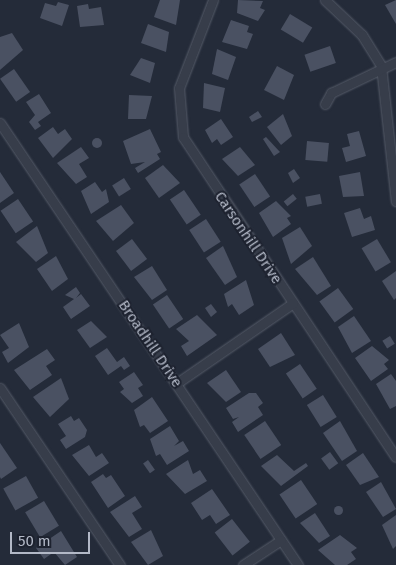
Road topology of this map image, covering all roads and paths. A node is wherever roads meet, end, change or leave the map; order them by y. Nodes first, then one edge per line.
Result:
1 (213, 0) edge
2 (325, 0) edge
3 (396, 62) edge
4 (381, 66) junction
5 (325, 104) dead end
6 (0, 123) edge
7 (396, 201) edge
8 (292, 303) junction
9 (176, 383) junction
10 (0, 388) edge
11 (396, 456) edge
12 (281, 540) junction
13 (120, 565) edge
14 (243, 565) edge
15 (298, 565) edge

1 - 8 street, Carsonhill Drive
2 - 4 street
3 - 4 street
4 - 5 street
4 - 7 street
6 - 9 street, Broadhill Drive
8 - 9 street
8 - 11 street, Carsonhill Drive
9 - 12 street, Broadhill Drive
10 - 13 street
12 - 14 street
12 - 15 street, Broadhill Drive

